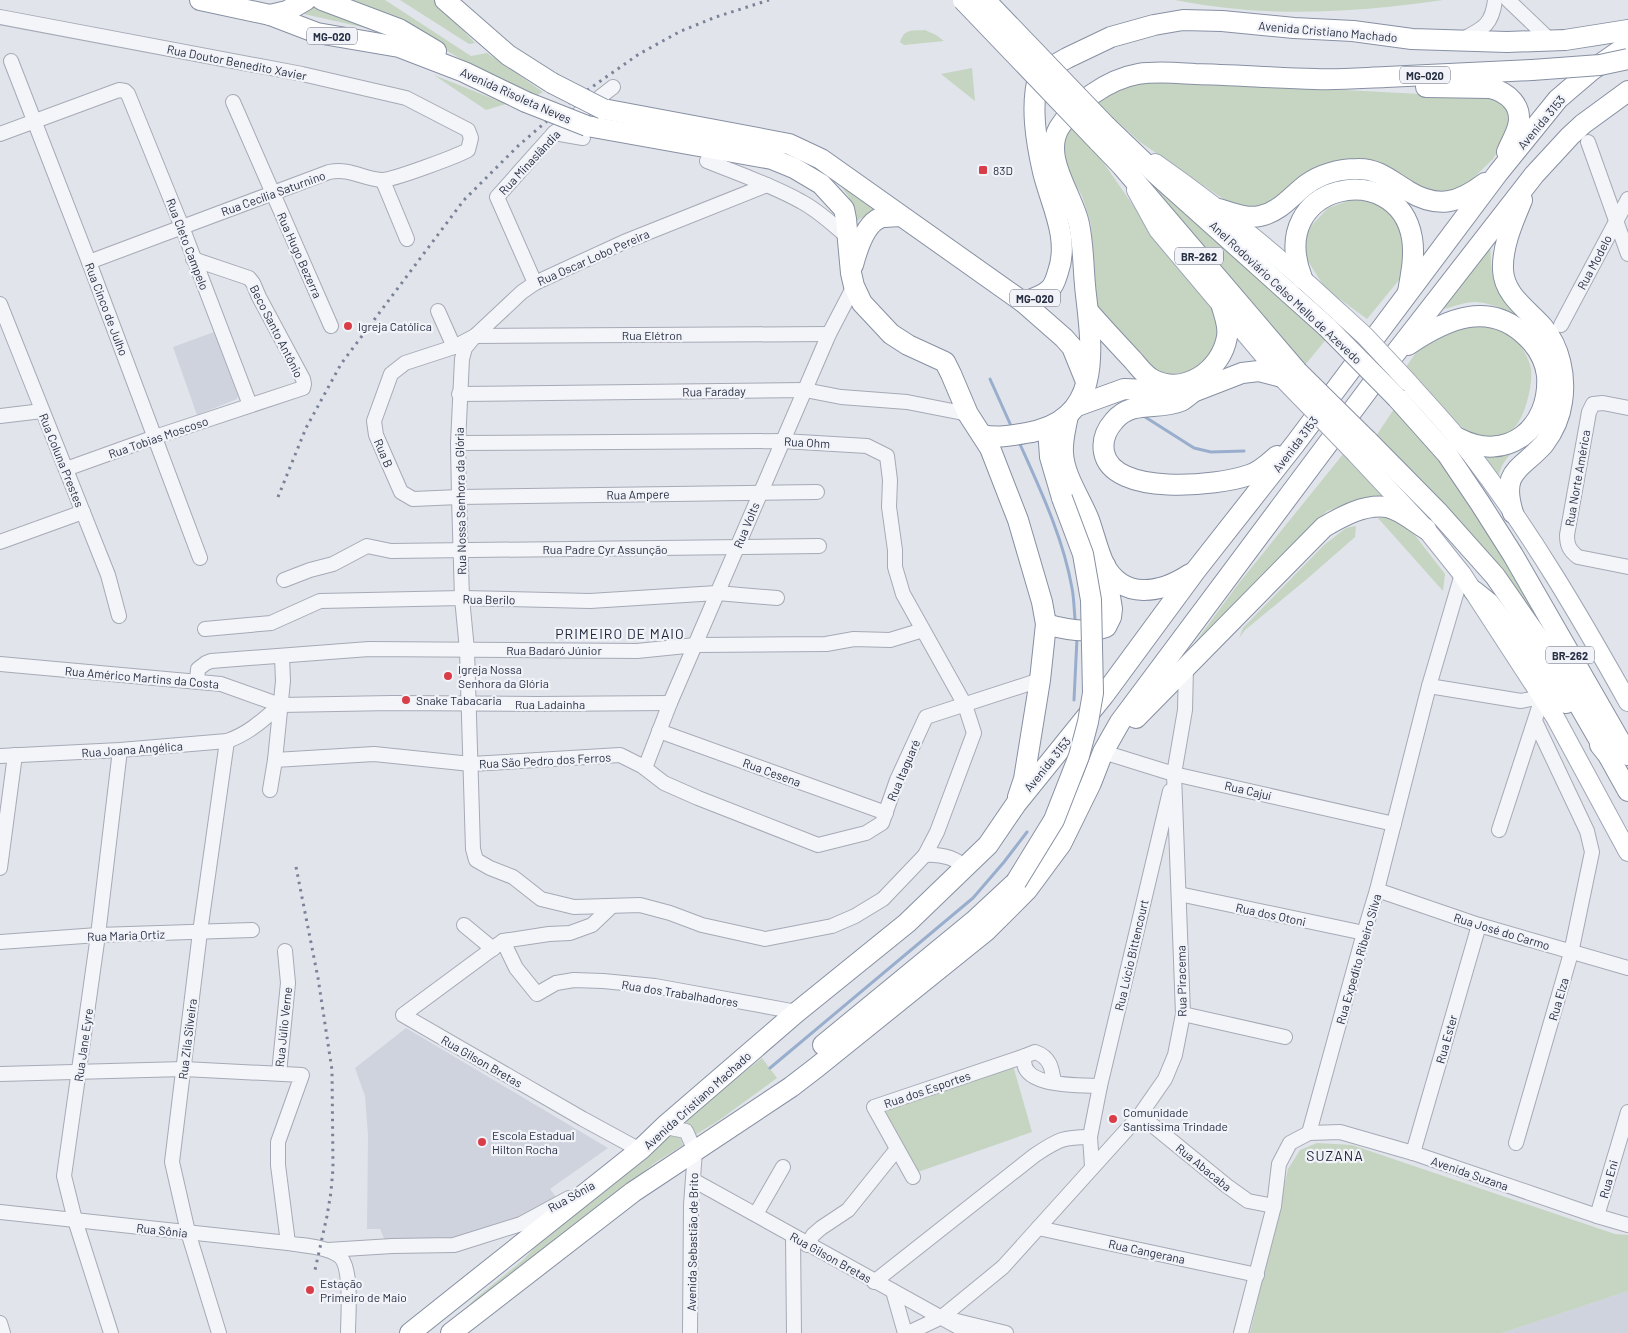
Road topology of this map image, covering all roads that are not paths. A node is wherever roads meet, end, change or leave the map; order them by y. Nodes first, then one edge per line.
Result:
1 (200, 0) edge
2 (306, 0) edge
3 (322, 0) edge
4 (444, 0) edge
5 (963, 0) edge
6 (985, 0) edge
7 (1495, 0) edge
8 (1508, 0) edge
9 (270, 15) junction
10 (0, 17) edge
11 (1628, 30) edge
12 (1461, 40) junction
13 (1551, 41) junction
14 (1628, 45) edge
15 (1628, 59) edge
16 (11, 61) dead end
17 (464, 72) junction
18 (1317, 80) junction
19 (612, 87) dead end
20 (1628, 91) edge
21 (233, 102) dead end
22 (34, 122) junction
23 (585, 132) junction
24 (554, 133) junction
25 (1102, 133) junction
26 (0, 134) edge
27 (1124, 142) junction
28 (1588, 142) dead end
29 (707, 161) dead end
30 (1122, 166) junction
31 (1498, 173) junction
32 (1534, 175) junction
33 (383, 181) junction
34 (767, 185) junction
35 (272, 192) junction
36 (1628, 199) edge
37 (803, 202) junction
38 (844, 209) junction
39 (1219, 210) junction
40 (893, 211) junction
41 (1616, 221) junction
42 (182, 227) junction
43 (407, 239) dead end
44 (848, 242) junction
45 (1628, 254) edge
46 (193, 259) junction
47 (90, 262) junction
48 (1302, 278) junction
49 (853, 280) junction
50 (535, 283) junction
51 (1407, 295) junction
52 (1023, 302) junction
53 (1222, 307) junction
54 (438, 311) dead end
55 (2, 312) edge
56 (1088, 312) junction
57 (1334, 320) junction
58 (1561, 325) dead end
59 (332, 326) dead end
60 (829, 334) junction
61 (475, 336) junction
62 (454, 347) junction
63 (1394, 355) junction
64 (405, 363) joint
65 (1288, 377) junction
66 (1086, 381) junction
67 (805, 390) junction
68 (1403, 390) junction
69 (1193, 392) junction
70 (459, 394) junction
71 (250, 405) junction
72 (1628, 408) edge
73 (1073, 410) junction
74 (42, 411) junction
75 (968, 414) junction
76 (0, 416) edge
77 (1041, 430) junction
78 (982, 435) junction
79 (156, 437) junction
80 (1458, 438) junction
81 (783, 441) junction
82 (458, 443) junction
83 (1295, 444) junction
84 (1361, 447) junction
85 (66, 469) junction
86 (761, 492) junction
87 (817, 492) dead end
88 (459, 497) junction
89 (83, 512) junction
90 (1513, 513) junction
91 (1426, 528) junction
92 (0, 542) edge
93 (819, 546) dead end
94 (737, 548) junction
95 (460, 550) junction
96 (200, 558) dead end
97 (1104, 564) junction
98 (1628, 567) edge
99 (1196, 570) junction
100 (1462, 574) junction
101 (284, 580) dead end
102 (1474, 591) junction
103 (717, 594) junction
104 (462, 598) junction
105 (777, 598) dead end
106 (119, 616) dead end
107 (1046, 624) junction
108 (205, 629) dead end
109 (923, 630) junction
110 (696, 645) junction
111 (467, 650) junction
112 (282, 656) junction
113 (0, 664) edge
114 (1186, 667) junction
115 (1040, 680) junction
116 (197, 681) junction
117 (1429, 686) junction
118 (1541, 696) junction
119 (257, 697) junction
120 (1628, 702) edge
121 (670, 703) junction
122 (469, 704) junction
123 (280, 705) junction
124 (965, 705) junction
125 (1535, 721) junction
126 (259, 723) junction
127 (659, 731) junction
128 (227, 741) junction
129 (1106, 747) junction
130 (120, 750) junction
131 (15, 755) junction
132 (1608, 755) junction
133 (1628, 755) edge
134 (0, 756) edge
135 (275, 760) junction
136 (471, 764) junction
137 (645, 768) junction
138 (1174, 774) junction
139 (270, 790) dead end
140 (1628, 790) edge
141 (1016, 804) junction
142 (884, 818) junction
143 (1394, 824) junction
144 (1499, 830) dead end
145 (473, 849) joint
146 (1628, 852) edge
147 (925, 855) junction
148 (970, 862) junction
149 (0, 868) edge
150 (1377, 890) junction
151 (1179, 894) junction
152 (612, 906) junction
153 (464, 925) dead end
154 (1479, 925) junction
155 (252, 930) dead end
156 (200, 932) junction
157 (1364, 933) junction
158 (98, 935) junction
159 (0, 942) edge
160 (498, 945) junction
161 (285, 951) dead end
162 (1571, 953) junction
163 (1628, 968) edge
164 (797, 1012) junction
165 (1183, 1014) junction
166 (1285, 1037) dead end
167 (1025, 1056) junction
168 (817, 1067) junction
169 (184, 1069) junction
170 (79, 1072) junction
171 (279, 1073) junction
172 (0, 1074) edge
173 (1054, 1083) junction
174 (1100, 1086) junction
175 (1628, 1112) edge
176 (1140, 1115) junction
177 (664, 1127) junction
178 (1309, 1133) junction
179 (1090, 1138) junction
180 (1516, 1143) dead end
181 (898, 1149) junction
182 (640, 1150) junction
183 (695, 1151) junction
184 (1413, 1153) junction
185 (1092, 1166) junction
186 (783, 1167) dead end
187 (613, 1173) junction
188 (913, 1177) dead end
189 (693, 1180) junction
190 (1274, 1206) junction
191 (0, 1212) edge
192 (756, 1214) junction
193 (1597, 1216) junction
194 (75, 1220) junction
195 (1628, 1225) edge
196 (1038, 1228) junction
197 (188, 1232) junction
198 (793, 1237) junction
199 (288, 1243) junction
200 (807, 1245) junction
201 (367, 1248) junction
202 (324, 1250) junction
203 (348, 1274) junction
204 (1256, 1275) junction
205 (874, 1282) junction
206 (467, 1288) junction
207 (893, 1292) junction
208 (942, 1317) junction
209 (0, 1323) edge
210 (3, 1333) edge
211 (112, 1333) edge
212 (219, 1333) edge
213 (348, 1333) edge
214 (410, 1333) edge
215 (425, 1333) edge
216 (452, 1333) edge
217 (690, 1333) edge
218 (794, 1333) edge
219 (906, 1333) edge
220 (969, 1333) edge
221 (1006, 1333) edge
222 (1241, 1333) edge

1 - 9 highway, Avenida Risoleta Neves / MG-020
2 - 9 highway
3 - 17 highway
4 - 40 highway, Avenida Risoleta Neves / MG-020, bridge
5 - 25 highway, Anel Rodoviário Celso Mello de Azevedo / BR-262, bridge
6 - 25 highway, Anel Rodoviário Celso Mello de Azevedo / BR-262, bridge
7 - 12 street
8 - 13 street
9 - 17 highway, Avenida Risoleta Neves / MG-020
10 - 33 street, Rua Doutor Benedito Xavier
11 - 13 highway, Avenida Cristiano Machado / MG-020
12 - 13 highway, Avenida Cristiano Machado / MG-020
12 - 52 highway, Avenida Cristiano Machado / MG-020
14 - 31 highway, Avenida 3153
15 - 18 highway, MG-020, bridge
16 - 22 street, Rua Cinco de Julho
17 - 23 highway, Avenida Risoleta Neves / MG-020, bridge
18 - 31 highway
18 - 56 highway, MG-020
19 - 24 street, Rua Minaslândia
20 - 32 highway
21 - 35 street, Rua Hugo Bezerra
22 - 26 street
22 - 42 street, Rua Cleto Campelo
22 - 47 street, Rua Cinco de Julho
23 - 24 street
23 - 38 highway, Avenida Risoleta Neves / MG-020
24 - 50 street, Rua Minaslândia
25 - 27 highway, Anel Rodoviário Celso Mello de Azevedo / BR-262
25 - 30 highway, Anel Rodoviário Celso Mello de Azevedo / BR-262
27 - 39 main road, Anel Rodoviário Celso Mello de Azevedo / BR-262
27 - 57 highway, Anel Rodoviário Celso Mello de Azevedo / BR-262
28 - 41 street
29 - 34 street
30 - 53 main road, Anel Rodoviário Celso Mello de Azevedo / BR-262
30 - 65 highway, Anel Rodoviário Celso Mello de Azevedo / BR-262
31 - 39 highway
31 - 51 highway, Avenida 3153
32 - 63 highway
32 - 90 highway
33 - 35 street, Rua Cecília Saturnino
33 - 43 street
34 - 37 street
34 - 50 street, Rua Oscar Lobo Pereira
35 - 42 street, Rua Cecília Saturnino
35 - 59 street, Rua Hugo Bezerra
36 - 41 street, Rua Modelo
37 - 38 street
37 - 44 street
38 - 44 highway
39 - 48 main road, Anel Rodoviário Celso Mello de Azevedo / BR-262
40 - 49 highway
40 - 52 highway, MG-020
41 - 45 street
41 - 58 street, Rua Modelo
42 - 46 street, Rua Cleto Campelo
42 - 47 street, Rua Cecília Saturnino
44 - 49 highway
46 - 71 street, Rua Cleto Campelo
46 - 71 street, Beco Santo Antônio
47 - 79 street, Rua Cinco de Julho
48 - 51 highway
48 - 57 main road, Anel Rodoviário Celso Mello de Azevedo / BR-262
49 - 60 street, Rua Volts
49 - 75 highway
50 - 61 street, Rua Oscar Lobo Pereira
51 - 83 highway, Avenida 3153
52 - 66 highway, MG-020
53 - 56 highway
53 - 65 main road, Anel Rodoviário Celso Mello de Azevedo / BR-262
54 - 62 street
55 - 74 street, Rua Coluna Prestes
56 - 66 highway
57 - 68 highway, Anel Rodoviário Celso Mello de Azevedo / BR-262, bridge
60 - 61 street, Rua Elétron
60 - 67 street, Rua Volts
61 - 62 street, Rua Oscar Lobo Pereira
61 - 70 street, Rua Nossa Senhora da Glória
62 - 64 street, Rua Oscar Lobo Pereira
63 - 80 highway
63 - 129 highway
64 - 88 street, Rua B
65 - 69 highway
65 - 84 highway, Anel Rodoviário Celso Mello de Azevedo / BR-262, bridge
66 - 73 highway
67 - 70 street, Rua Faraday
67 - 75 street, Rua Faraday
67 - 81 street, Rua Volts
68 - 80 main road, Anel Rodoviário Celso Mello de Azevedo / BR-262
68 - 133 highway, Anel Rodoviário Celso Mello de Azevedo / BR-262
69 - 73 highway
69 - 83 highway
70 - 82 street, Rua Nossa Senhora da Glória
71 - 79 street, Rua Tobias Moscoso
72 - 98 street, Rua Norte América
73 - 77 highway
73 - 97 highway
74 - 76 street
74 - 85 street, Rua Coluna Prestes
75 - 78 highway
77 - 78 highway
77 - 168 highway, bridge
78 - 107 highway
79 - 85 street, Rua Tobias Moscoso
79 - 96 street, Rua Cinco de Julho
80 - 90 main road, Anel Rodoviário Celso Mello de Azevedo / BR-262
81 - 82 street, Rua Ohm
81 - 86 street, Rua Volts
81 - 109 street, Rua Ohm
82 - 88 street, Rua Nossa Senhora da Glória
83 - 99 highway, Avenida 3153
84 - 91 main road, Anel Rodoviário Celso Mello de Azevedo / BR-262
84 - 132 highway, Anel Rodoviário Celso Mello de Azevedo / BR-262
85 - 89 street, Rua Coluna Prestes
86 - 87 street, Rua Ampere
86 - 88 street, Rua Ampere
86 - 94 street, Rua Volts
88 - 95 street, Rua Nossa Senhora da Glória
89 - 92 street
89 - 106 street, Rua Coluna Prestes
90 - 120 main road, Anel Rodoviário Celso Mello de Azevedo / BR-262
91 - 100 main road, Anel Rodoviário Celso Mello de Azevedo / BR-262
91 - 114 highway
93 - 94 street, Rua Padre Cyr Assunção
94 - 95 street, Rua Padre Cyr Assunção
94 - 103 street, Rua Volts
95 - 101 street, Rua Padre Cyr Assunção
95 - 104 street, Rua Nossa Senhora da Glória
97 - 99 highway
97 - 107 highway
99 - 141 highway, Avenida 3153
100 - 102 main road, Anel Rodoviário Celso Mello de Azevedo / BR-262
100 - 117 street, Rua Expedito Ribeiro Silva
102 - 118 main road, Anel Rodoviário Celso Mello de Azevedo
102 - 132 highway
103 - 104 street, Rua Berilo
103 - 105 street, Rua Berilo
103 - 110 street, Rua Volts
104 - 108 street, Rua Berilo
104 - 111 street, Rua Nossa Senhora da Glória
107 - 115 highway
109 - 110 street, Rua Badaró Júnior
109 - 124 street, Rua Ohm
110 - 111 street, Rua Badaró Júnior
110 - 121 street, Rua Volts
111 - 112 street, Rua Badaró Júnior
111 - 122 street, Rua Nossa Senhora da Glória
112 - 116 street, Rua Badaró Júnior
112 - 123 street
113 - 116 street, Rua Américo Martins da Costa
114 - 129 highway
114 - 138 street, Rua Piracema
115 - 124 street
115 - 141 highway
116 - 119 street, Rua Américo Martins da Costa
117 - 118 street
117 - 143 street, Rua Expedito Ribeiro Silva
118 - 125 street
118 - 146 main road, Anel Rodoviário Celso Mello de Azevedo
119 - 123 street, Rua Américo Martins da Costa
119 - 126 street
121 - 122 street, Rua Ladainha
121 - 127 street, Rua Volts
122 - 123 street, Rua Ladainha
122 - 136 street, Rua Nossa Senhora da Glória
123 - 126 street, Rua Joana Angélica
123 - 135 street
124 - 142 street, Rua Itaguaré
124 - 147 street, Rua Ohm
125 - 144 street
125 - 162 street, Rua Elza
126 - 128 street, Rua Joana Angélica
127 - 137 street, Rua Volts
127 - 142 street, Rua Cesena
128 - 130 street, Rua Joana Angélica
128 - 156 street, Rua Zila Silveira
129 - 138 street, Rua Cajuí
129 - 168 highway
130 - 131 street, Rua Joana Angélica
130 - 158 street, Rua Jane Eyre
131 - 134 street, Rua Joana Angélica
131 - 149 street
132 - 140 highway, BR-262
135 - 136 street, Rua São Pedro dos Ferros
135 - 139 street
136 - 137 street, Rua São Pedro dos Ferros
136 - 145 street, Rua Nossa Senhora da Glória
137 - 142 street, Rua São Pedro dos Ferros
138 - 143 street, Rua Cajuí
138 - 151 street, Rua Piracema
138 - 174 street, Rua Lúcio Bittencourt
141 - 148 highway, Avenida 3153
143 - 150 street, Rua Expedito Ribeiro Silva
145 - 152 street, Rua Ohm
147 - 148 street
147 - 152 street, Rua Ohm
148 - 164 highway, Avenida Cristiano Machado
150 - 154 street, Rua José do Carmo
150 - 157 street, Rua Expedito Ribeiro Silva
151 - 157 street, Rua dos Otoni
151 - 165 street, Rua Piracema
152 - 160 street
153 - 160 street
154 - 162 street, Rua José do Carmo
154 - 184 street, Rua Ester
155 - 156 street, Rua Maria Ortiz
156 - 158 street, Rua Maria Ortiz
156 - 169 street, Rua Zila Silveira
157 - 178 street, Rua Expedito Ribeiro Silva
158 - 159 street, Rua Maria Ortiz
158 - 170 street, Rua Jane Eyre
160 - 164 street, Rua dos Trabalhadores
160 - 182 street, Rua Gilson Bretas
161 - 171 street, Rua Júlio Verne
162 - 163 street, Rua José do Carmo
162 - 180 street, Rua Elza
164 - 177 highway, Avenida Cristiano Machado
165 - 166 street
165 - 176 street, Rua Piracema
167 - 173 street
167 - 173 street, Rua dos Esportes
167 - 181 street, Rua dos Esportes
168 - 183 highway
169 - 170 street
169 - 171 street
169 - 197 street, Rua Zila Silveira
170 - 172 street
170 - 194 street, Rua Jane Eyre
171 - 199 street
173 - 174 street
174 - 179 street, Rua Lúcio Bittencourt
175 - 193 street, Rua Eni
176 - 185 street, Rua Piracema
176 - 190 street, Rua Abacaba
177 - 182 highway, Avenida Cristiano Machado
177 - 183 street
178 - 184 street, Avenida Suzana
178 - 190 street
179 - 185 street, Rua Lúcio Bittencourt
179 - 205 street
181 - 188 street, Rua dos Esportes
181 - 200 street
182 - 187 highway, Avenida Cristiano Machado
183 - 189 street, Avenida Sebastião de Brito
183 - 216 highway
184 - 193 street, Avenida Suzana
185 - 196 street, Rua Piracema
186 - 192 street
187 - 201 street, Rua Sônia
187 - 206 highway, Avenida Cristiano Machado
189 - 192 street, Rua Gilson Bretas
189 - 217 street, Avenida Sebastião de Brito
190 - 204 street
191 - 194 street, Rua Sônia
192 - 198 street, Rua Gilson Bretas
193 - 195 street, Avenida Suzana
194 - 197 street, Rua Sônia
194 - 211 street, Rua Jane Eyre
196 - 204 street, Rua Cangerana
196 - 208 street, Rua Piracema
197 - 199 street, Rua Sônia
197 - 212 street, Rua Zila Silveira
198 - 200 street, Rua Gilson Bretas
198 - 218 street
199 - 202 street, Rua Sônia
200 - 205 street, Rua Gilson Bretas
201 - 202 street, Rua Sônia
201 - 203 street
202 - 203 street, Rua Sônia
203 - 213 street
204 - 222 street
205 - 207 street, Rua Gilson Bretas
206 - 214 highway, Avenida Cristiano Machado
206 - 215 highway
207 - 208 street, Rua Gilson Bretas
207 - 219 street
208 - 219 street, Rua Piracema
208 - 220 street, Rua Gilson Bretas
208 - 221 street
209 - 210 street

